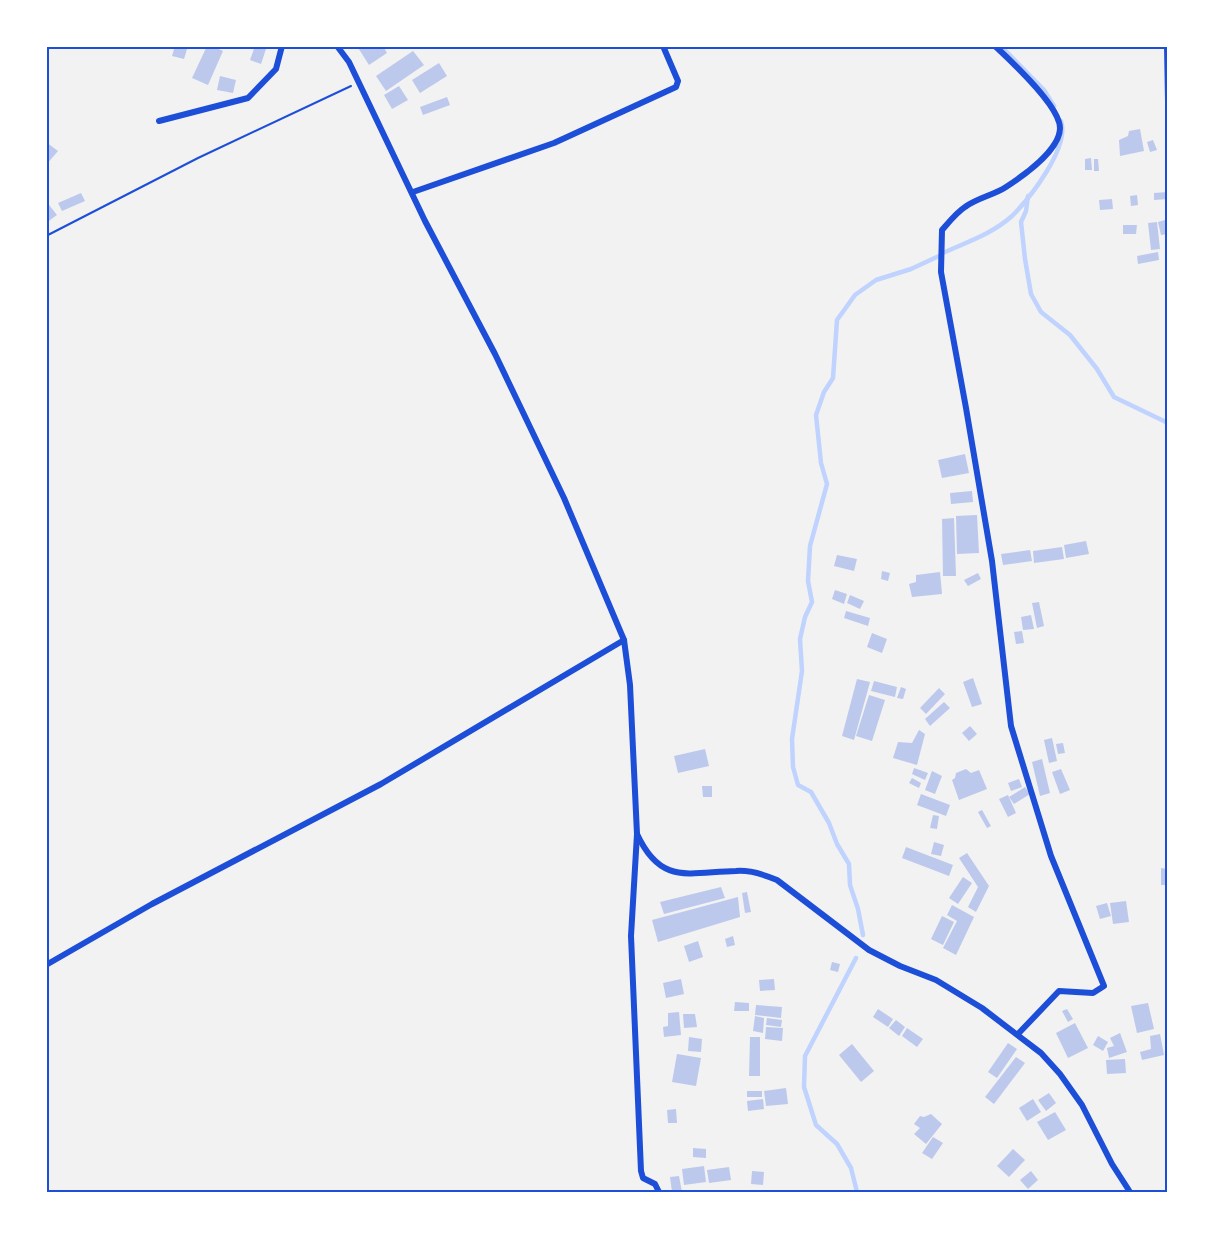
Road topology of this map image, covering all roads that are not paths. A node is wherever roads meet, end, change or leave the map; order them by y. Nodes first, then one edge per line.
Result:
1 (282, 46) edge
2 (337, 46) edge
3 (663, 46) edge
4 (995, 46) edge
5 (1167, 46) edge
6 (1167, 101) edge
7 (159, 122) dead end
8 (413, 192) junction
9 (624, 640) junction
10 (637, 834) junction
11 (46, 965) edge
12 (1018, 1035) junction
13 (659, 1192) edge
14 (1130, 1192) edge

1 - 7 street
2 - 8 street
3 - 8 street
4 - 12 street
5 - 6 street
8 - 9 street
9 - 10 street
9 - 11 street
10 - 12 street
10 - 13 street
12 - 14 street

